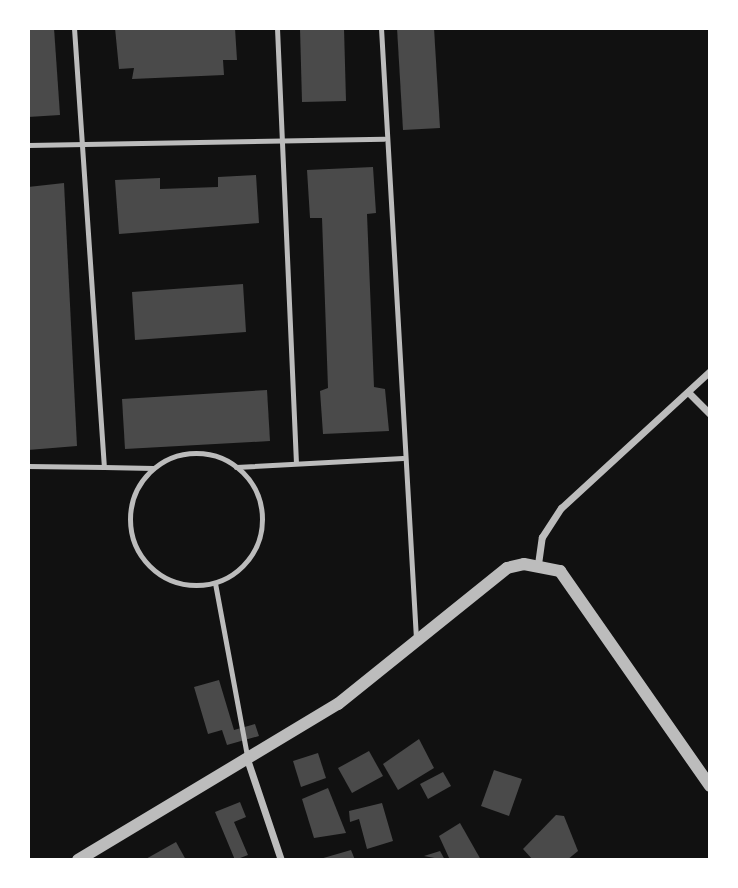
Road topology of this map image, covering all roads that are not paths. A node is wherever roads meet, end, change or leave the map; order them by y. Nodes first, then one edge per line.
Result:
1 (74, 28) edge
2 (277, 28) edge
3 (381, 28) edge
4 (384, 139) junction
5 (280, 142) junction
6 (81, 143) junction
7 (28, 145) edge
8 (710, 371) edge
9 (688, 392) junction
10 (710, 414) edge
11 (403, 458) junction
12 (296, 463) junction
13 (28, 466) edge
14 (104, 467) junction
15 (236, 467) junction
16 (153, 468) junction
17 (538, 564) junction
18 (215, 583) junction
19 (416, 642) junction
20 (248, 762) junction
21 (710, 786) edge
22 (78, 860) edge
23 (281, 860) edge

1 - 6 lane
2 - 5 lane
3 - 4 lane
4 - 5 lane
4 - 11 lane
5 - 6 lane
5 - 12 lane
6 - 7 lane
6 - 14 lane
8 - 9 street
9 - 10 street
9 - 17 street
11 - 12 lane
11 - 19 lane
12 - 15 lane
13 - 14 lane
14 - 16 lane
15 - 16 lane
15 - 18 lane
16 - 18 lane
17 - 19 street
17 - 21 street
18 - 20 lane
19 - 20 street
20 - 22 street
20 - 23 street

